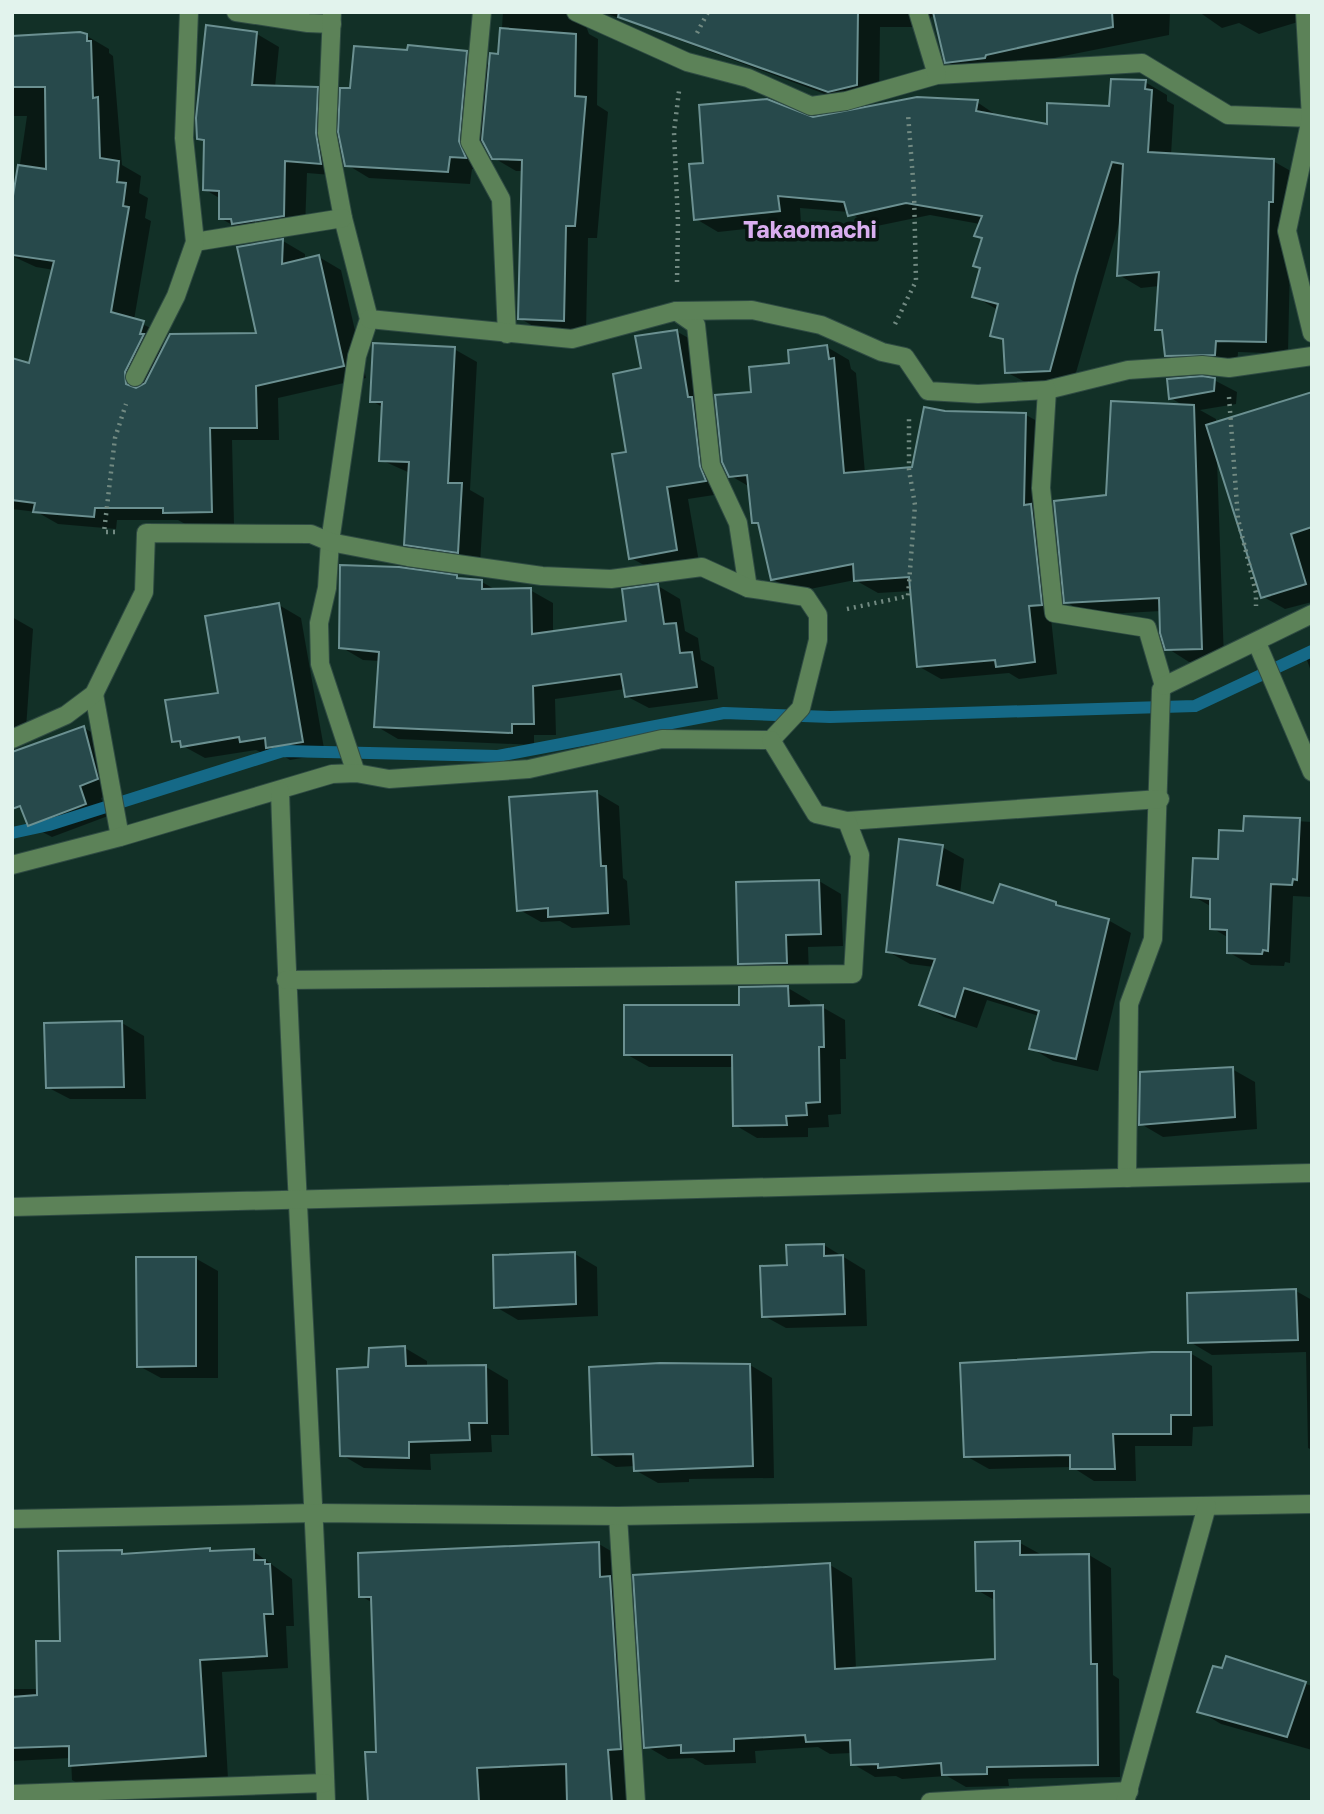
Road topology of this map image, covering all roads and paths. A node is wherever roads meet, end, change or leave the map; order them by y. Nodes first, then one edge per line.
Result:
1 (189, 12) edge
2 (236, 12) edge
3 (482, 12) edge
4 (576, 12) edge
5 (918, 12) edge
6 (1305, 12) edge
7 (332, 18) edge
8 (687, 62) junction
9 (937, 75) junction
10 (906, 82) junction
11 (1311, 118) edge
12 (342, 218) junction
13 (195, 242) junction
14 (676, 311) junction
15 (369, 319) junction
16 (1312, 333) edge
17 (507, 334) junction
18 (882, 352) junction
19 (1312, 356) edge
20 (1229, 368) junction
21 (135, 377) joint
22 (1047, 390) junction
23 (929, 391) junction
24 (146, 533) junction
25 (330, 542) junction
26 (748, 588) junction
27 (1312, 614) edge
28 (818, 615) junction
29 (1257, 643) junction
30 (1164, 686) junction
31 (94, 694) junction
32 (12, 739) edge
33 (771, 740) junction
34 (1312, 772) edge
35 (356, 773) junction
36 (280, 791) junction
37 (1160, 799) junction
38 (847, 821) junction
39 (120, 837) junction
40 (12, 864) edge
41 (286, 980) junction
42 (1312, 1173) edge
43 (1127, 1178) junction
44 (298, 1200) junction
45 (12, 1207) edge
46 (1312, 1504) edge
47 (1207, 1506) junction
48 (316, 1513) junction
49 (618, 1516) junction
50 (12, 1519) edge
51 (325, 1783) junction
52 (12, 1794) edge
53 (1127, 1796) edge
54 (326, 1802) edge
55 (636, 1802) edge
56 (930, 1802) edge

1 - 13 street
2 - 7 street
3 - 17 street
4 - 8 street
5 - 9 street
6 - 11 street
7 - 12 street
8 - 10 street
8 - 14 path
9 - 10 street
9 - 11 street
10 - 18 path
11 - 16 street
12 - 13 street
12 - 15 street
13 - 21 street
14 - 17 street
14 - 18 street
14 - 26 street
15 - 17 street
15 - 25 street
18 - 23 street
19 - 20 street
20 - 22 street
20 - 29 path
21 - 24 path
22 - 23 street
22 - 30 street
23 - 28 path
24 - 25 street
24 - 31 street
25 - 26 street
25 - 35 street
26 - 28 street
27 - 29 street
28 - 33 street
29 - 30 street
29 - 34 street
30 - 37 street
31 - 32 street
31 - 39 street
33 - 35 street
33 - 38 street
35 - 36 street
36 - 39 street
36 - 41 street
37 - 38 street
37 - 43 street
38 - 41 street
39 - 40 street
41 - 44 street
42 - 43 street
43 - 44 street
44 - 45 street
44 - 48 street
46 - 47 street
47 - 49 street
47 - 53 street
48 - 49 street
48 - 50 street
48 - 51 street
49 - 55 street
51 - 52 street
51 - 54 street
53 - 56 street

